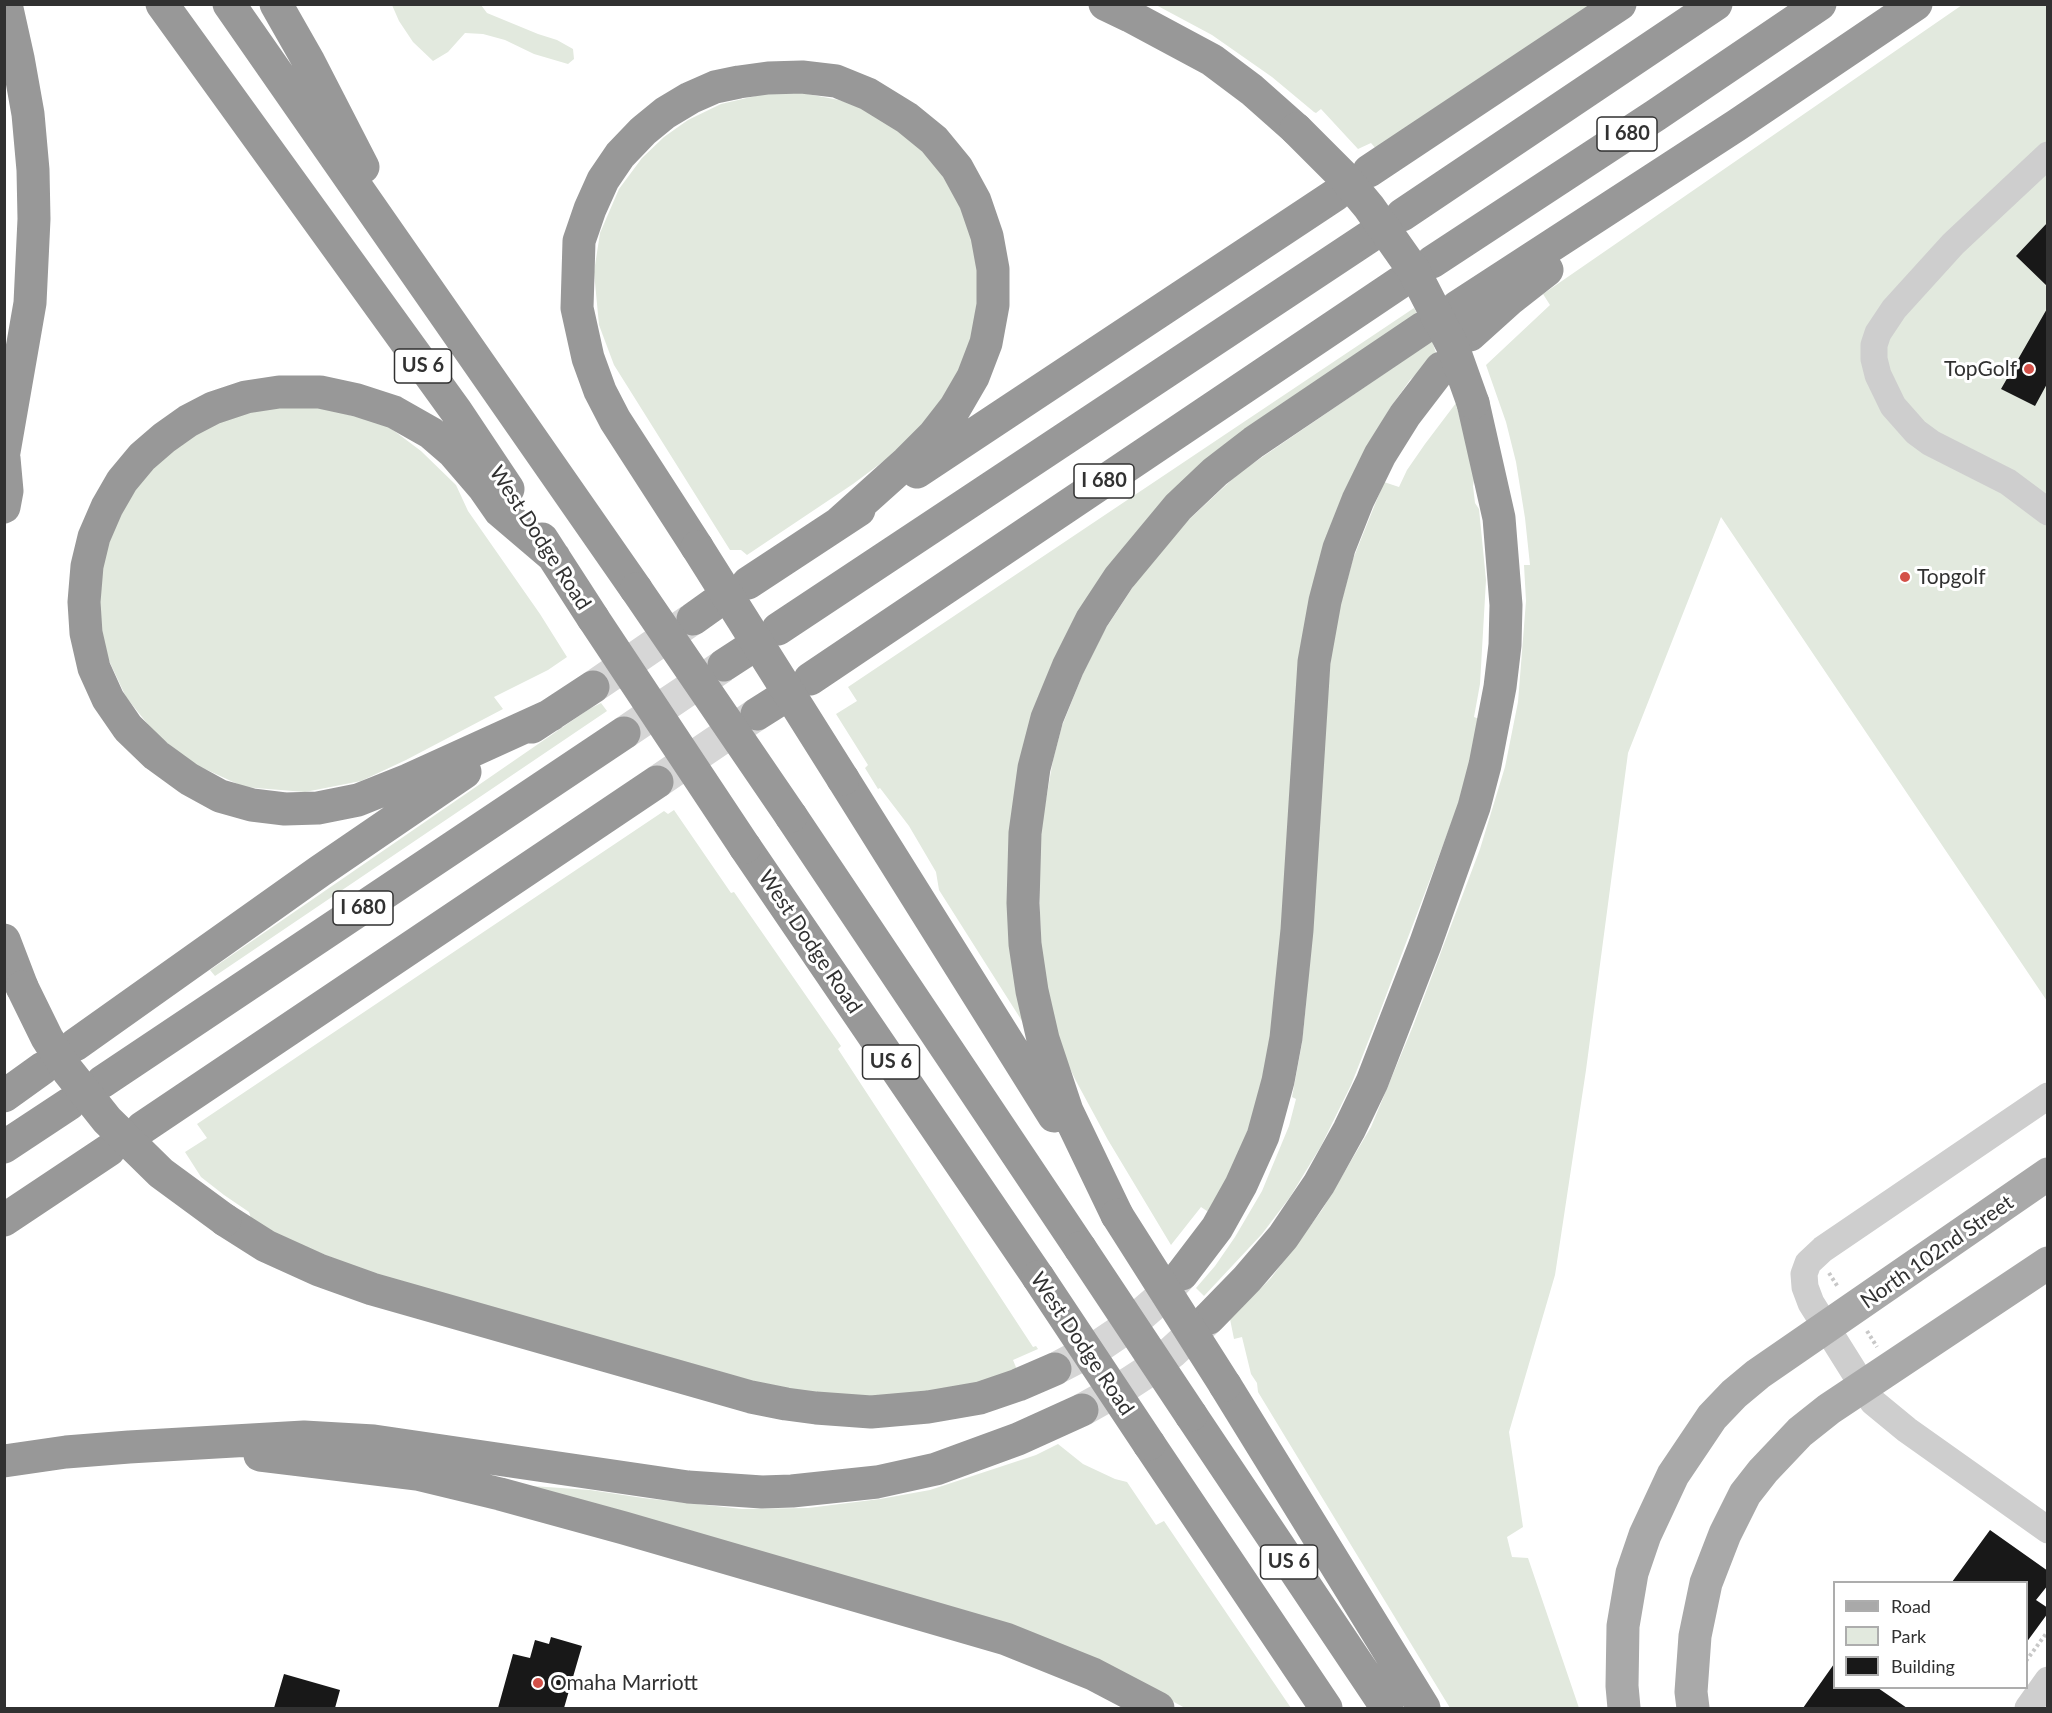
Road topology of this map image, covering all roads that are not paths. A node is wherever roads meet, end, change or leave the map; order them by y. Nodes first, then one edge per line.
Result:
1 (6, 4) edge
2 (162, 4) edge
3 (189, 4) edge
4 (229, 4) edge
5 (276, 4) edge
6 (1105, 4) edge
7 (1620, 4) edge
8 (1716, 4) edge
9 (1820, 4) edge
10 (1916, 4) edge
11 (2048, 155) edge
12 (1369, 171) dead end
13 (288, 178) junction
14 (1335, 195) dead end
15 (1402, 215) dead end
16 (1369, 237) dead end
17 (407, 258) junction
18 (1432, 262) dead end
19 (1399, 284) dead end
20 (1463, 321) dead end
21 (1424, 328) dead end
22 (1441, 368) dead end
23 (4, 452) edge
24 (4, 458) edge
25 (4, 507) edge
26 (2048, 512) edge
27 (839, 523) junction
28 (554, 557) junction
29 (748, 583) dead end
30 (778, 629) dead end
31 (810, 679) dead end
32 (592, 687) tunnel mouth
33 (551, 715) junction
34 (624, 733) tunnel mouth
35 (657, 782) tunnel mouth
36 (4, 940) edge
37 (75, 1045) dead end
38 (43, 1068) dead end
39 (102, 1082) dead end
40 (4, 1096) edge
41 (2048, 1096) edge
42 (69, 1104) dead end
43 (142, 1128) dead end
44 (4, 1147) edge
45 (109, 1150) dead end
46 (2048, 1174) edge
47 (1118, 1215) junction
48 (4, 1220) edge
49 (2048, 1263) edge
50 (1182, 1274) tunnel mouth
51 (1209, 1318) tunnel mouth
52 (1826, 1329) junction
53 (1055, 1369) tunnel mouth
54 (1862, 1387) junction
55 (1082, 1410) tunnel mouth
56 (165, 1445) junction
57 (4, 1461) edge
58 (2048, 1530) edge
59 (2048, 1680) edge
60 (1158, 1708) edge
61 (1326, 1708) edge
62 (1387, 1708) edge
63 (1424, 1708) edge
64 (1624, 1708) edge
65 (1693, 1708) edge
66 (2028, 1708) edge

1 - 23 highway
2 - 13 highway, US 6
3 - 13 highway
4 - 17 highway
5 - 17 highway, US 6
6 - 51 highway, bridge
7 - 12 highway
8 - 15 highway, I 680
9 - 18 highway, I 680
10 - 20 highway
11 - 26 street
13 - 28 highway, West Dodge Road / US 6
14 - 27 highway
16 - 30 highway, I 680
17 - 62 highway, US 6, bridge
19 - 31 highway, I 680
21 - 47 highway
22 - 50 highway
24 - 25 highway
27 - 29 highway
27 - 47 highway, bridge
28 - 33 highway
28 - 61 highway, West Dodge Road / US 6, bridge
32 - 33 highway
33 - 37 highway
34 - 39 highway, I 680
35 - 43 highway, I 680
36 - 53 highway, bridge
38 - 40 highway
41 - 52 street
42 - 44 highway
45 - 48 highway
46 - 52 main road, North 102nd Street
47 - 63 highway, bridge
49 - 54 main road
52 - 54 street
52 - 64 main road, North 102nd Street
54 - 58 street
54 - 65 main road
55 - 56 highway
56 - 57 highway
56 - 60 highway
59 - 66 street

